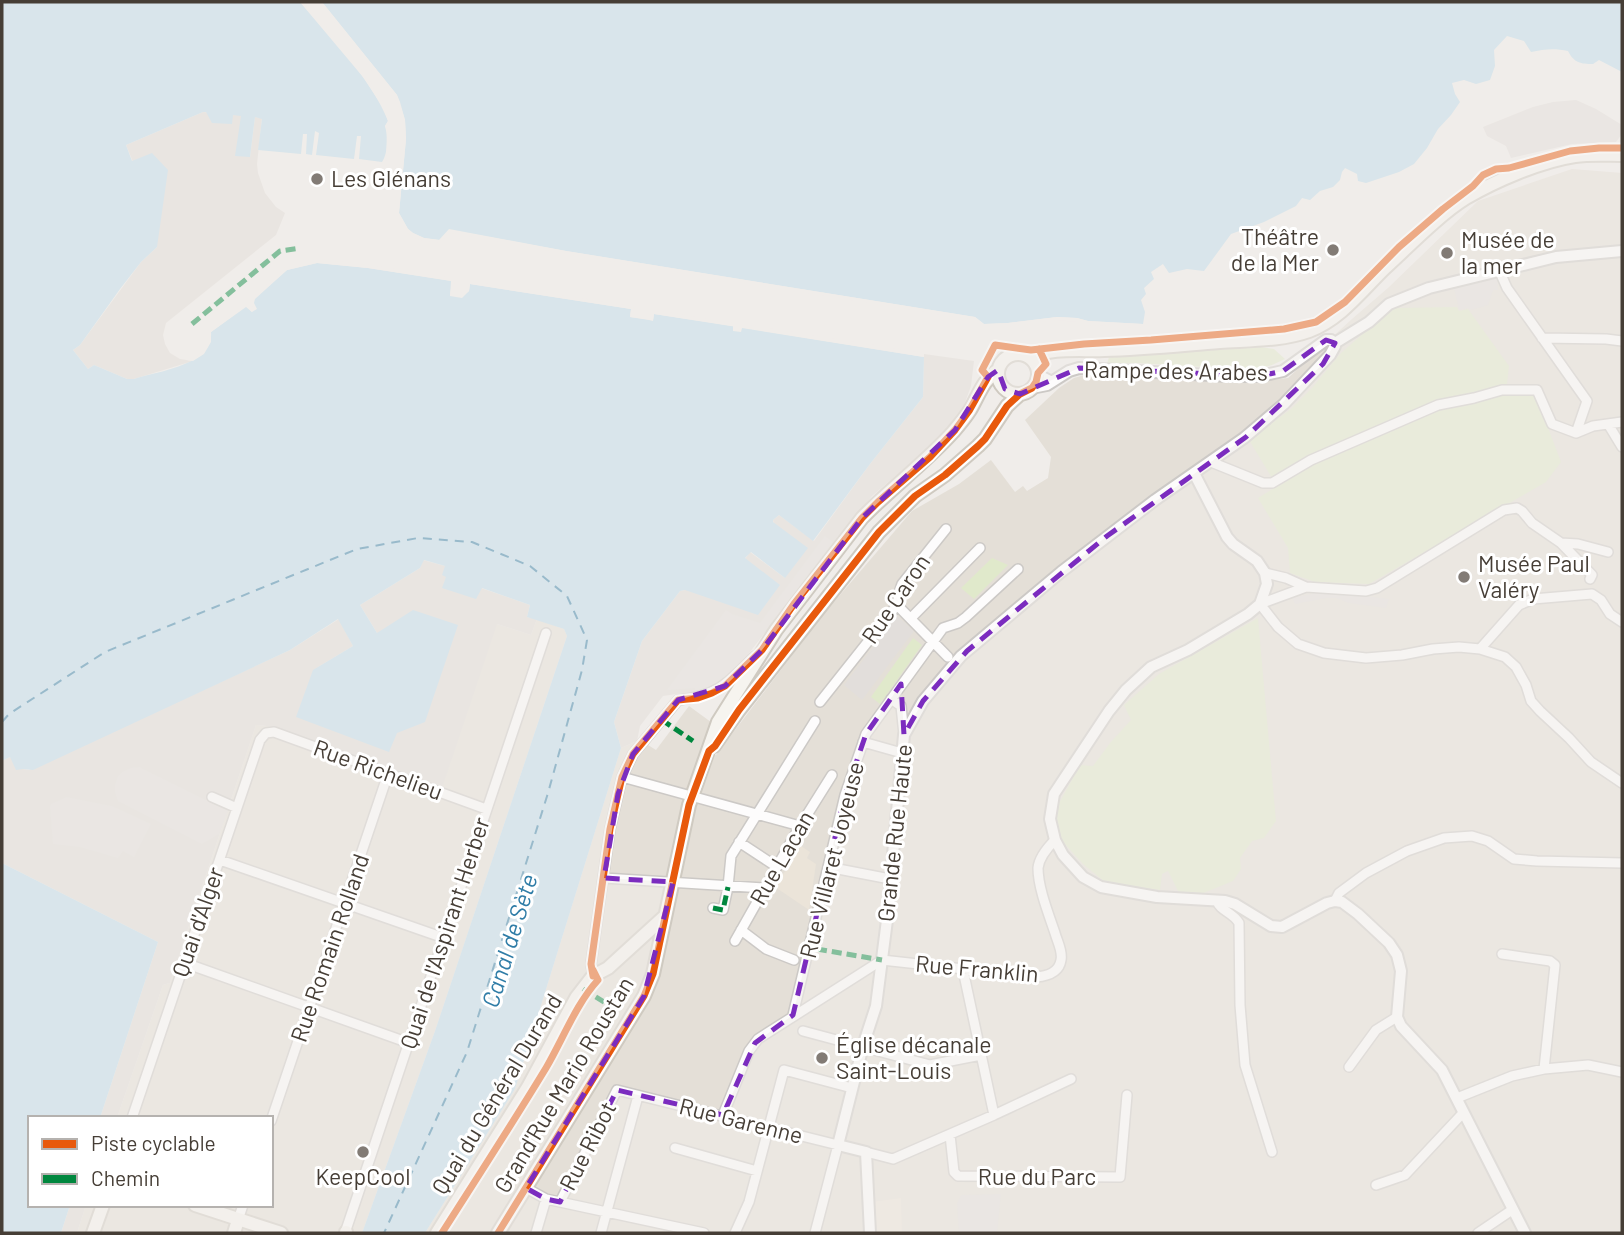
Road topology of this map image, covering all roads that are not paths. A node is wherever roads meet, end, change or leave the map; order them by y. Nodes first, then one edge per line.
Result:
1 (1622, 155) edge
2 (1622, 251) edge
3 (1499, 270) junction
4 (1542, 338) junction
5 (1622, 341) edge
6 (1335, 343) junction
7 (1078, 352) junction
8 (1031, 358) junction
9 (998, 370) junction
10 (1036, 379) junction
11 (1020, 394) junction
12 (1622, 422) edge
13 (1608, 424) junction
14 (1576, 433) junction
15 (1622, 447) edge
16 (1211, 462) junction
17 (1194, 473) junction
18 (946, 529) dead end
19 (1561, 543) junction
20 (980, 548) dead end
21 (1608, 552) dead end
22 (1018, 569) dead end
23 (1265, 573) junction
24 (1593, 577) dead end
25 (1307, 587) junction
26 (1260, 604) junction
27 (897, 605) junction
28 (911, 618) junction
29 (1622, 622) edge
30 (546, 633) dead end
31 (932, 641) junction
32 (1480, 649) junction
33 (762, 650) junction
34 (948, 657) dead end
35 (891, 699) junction
36 (820, 702) dead end
37 (815, 721) dead end
38 (719, 730) junction
39 (270, 732) joint
40 (904, 735) junction
41 (863, 742) junction
42 (902, 752) junction
43 (388, 774) junction
44 (832, 775) dead end
45 (622, 777) junction
46 (1622, 783) edge
47 (691, 796) junction
48 (212, 797) dead end
49 (237, 808) junction
50 (486, 809) junction
51 (756, 814) junction
52 (800, 826) junction
53 (1055, 840) junction
54 (739, 842) junction
55 (220, 860) junction
56 (1622, 863) edge
57 (777, 867) junction
58 (828, 867) junction
59 (604, 878) junction
60 (890, 879) junction
61 (672, 883) junction
62 (729, 887) junction
63 (764, 888) junction
64 (1217, 901) junction
65 (1335, 901) junction
66 (344, 904) junction
67 (713, 908) dead end
68 (741, 930) junction
69 (656, 932) junction
70 (444, 938) junction
71 (735, 941) dead end
72 (1502, 954) dead end
73 (794, 960) dead end
74 (882, 960) junction
75 (185, 963) junction
76 (963, 970) junction
77 (593, 973) junction
78 (310, 1007) junction
79 (793, 1016) junction
80 (1396, 1017) junction
81 (803, 1031) dead end
82 (409, 1043) junction
83 (862, 1047) junction
84 (981, 1055) junction
85 (1349, 1067) dead end
86 (1544, 1069) junction
87 (1622, 1072) edge
88 (1071, 1079) dead end
89 (852, 1088) junction
90 (617, 1090) joint
91 (1127, 1095) dead end
92 (638, 1096) junction
93 (1457, 1098) junction
94 (1464, 1113) junction
95 (723, 1115) junction
96 (994, 1115) junction
97 (133, 1116) edge
98 (273, 1116) edge
99 (770, 1128) junction
100 (950, 1135) junction
101 (838, 1145) junction
102 (676, 1148) dead end
103 (866, 1152) junction
104 (1272, 1152) dead end
105 (757, 1171) junction
106 (1376, 1185) dead end
107 (526, 1188) junction
108 (546, 1199) junction
109 (560, 1202) junction
110 (102, 1207) edge
111 (201, 1207) edge
112 (242, 1207) edge
113 (1512, 1210) junction
114 (606, 1213) junction
115 (238, 1220) junction
116 (93, 1233) edge
117 (234, 1233) edge
118 (281, 1233) edge
119 (346, 1233) edge
120 (437, 1233) edge
121 (498, 1233) edge
122 (536, 1233) edge
123 (601, 1233) edge
124 (704, 1233) edge
125 (735, 1233) edge
126 (815, 1233) edge
127 (870, 1233) edge
128 (1478, 1233) edge
129 (1525, 1233) edge

1 - 7 main road
2 - 3 street
3 - 4 street
3 - 6 street
4 - 5 street
4 - 14 street
6 - 10 street, Rampe des Arabes
6 - 16 street, Grande Rue Haute
7 - 8 main road
7 - 10 main road
8 - 9 main road
8 - 10 main road
9 - 11 main road
9 - 33 main road
10 - 11 main road
11 - 38 main road
12 - 13 street
13 - 14 street
13 - 15 street
14 - 16 street
16 - 17 street, Grande Rue Haute
17 - 23 street
17 - 40 street, Grande Rue Haute
18 - 27 street, Rue Caron
19 - 21 street
19 - 24 street
19 - 25 street
20 - 28 street
22 - 31 street, Rue Villaret Joyeuse
23 - 25 street
23 - 26 street
25 - 26 street
26 - 32 street
26 - 53 street
27 - 28 street
27 - 36 street, Rue Caron
28 - 31 street
29 - 32 street
30 - 50 street, Quai de l'Aspirant Herber
31 - 34 street
31 - 35 street, Rue Villaret Joyeuse
32 - 46 street
33 - 38 main road
33 - 45 street
35 - 40 street
35 - 41 street, Rue Villaret Joyeuse
37 - 51 street
38 - 47 main road
39 - 43 street, Rue Richelieu
39 - 49 street, Quai d'Alger
40 - 42 street, Grande Rue Haute
41 - 42 street
41 - 58 street, Rue Villaret Joyeuse
42 - 60 street, Grande Rue Haute
43 - 50 street, Rue Richelieu
43 - 66 street, Rue Romain Rolland
44 - 52 street, Rue Lacan
45 - 47 street
45 - 59 street
47 - 51 street
47 - 61 main road
48 - 49 street
49 - 55 street, Quai d'Alger
50 - 70 street, Quai de l'Aspirant Herber
51 - 52 street
51 - 54 street
52 - 57 street, Rue Lacan
53 - 64 street
53 - 76 street, Rue Franklin
54 - 57 street
54 - 62 street
55 - 66 street
55 - 75 street, Quai d'Alger
56 - 65 street
57 - 63 street, Rue Lacan
58 - 60 street
58 - 79 street, Rue Villaret Joyeuse
59 - 61 street
59 - 77 street
60 - 74 street, Grande Rue Haute
61 - 62 street
61 - 69 main road
62 - 63 street
62 - 67 street
63 - 68 street, Rue Lacan
64 - 65 street
64 - 104 street
65 - 80 street
66 - 70 street
66 - 78 street, Rue Romain Rolland
68 - 71 street, Rue Lacan
68 - 73 street
69 - 77 main road
69 - 107 main road, Grand'Rue Mario Roustan
70 - 82 street, Quai de l'Aspirant Herber
72 - 86 street
74 - 76 street, Rue Franklin
74 - 79 street
74 - 83 street, Grande Rue Haute
75 - 78 street
75 - 97 street, Quai d'Alger
76 - 84 street
77 - 120 main road, Quai du Général Durand
78 - 82 street
78 - 98 street, Rue Romain Rolland
79 - 95 street
80 - 85 street
80 - 93 street
81 - 83 street
82 - 119 street, Quai de l'Aspirant Herber
83 - 84 street
83 - 89 street, Grande Rue Haute
84 - 96 street
86 - 87 street
86 - 93 street
88 - 96 street
89 - 99 street
89 - 101 street, Grande Rue Haute
90 - 92 street, Rue Garenne
90 - 109 street, Rue Ribot
91 - 100 street, Rue du Parc
92 - 95 street, Rue Garenne
92 - 114 street
93 - 94 street
94 - 106 street
94 - 113 street
95 - 99 street, Rue Garenne
96 - 100 street
99 - 101 street, Rue Garenne
99 - 105 street
100 - 103 street
101 - 103 street, Rue Garenne
101 - 126 street, Grande Rue Haute
102 - 105 street
103 - 127 street
105 - 125 street
107 - 108 street
107 - 121 main road, Grand'Rue Mario Roustan
108 - 109 street
108 - 122 street
109 - 114 street
110 - 116 main road
111 - 115 main road
112 - 115 street
113 - 128 street
113 - 129 street
114 - 123 street
114 - 124 street
115 - 117 main road
115 - 118 main road

